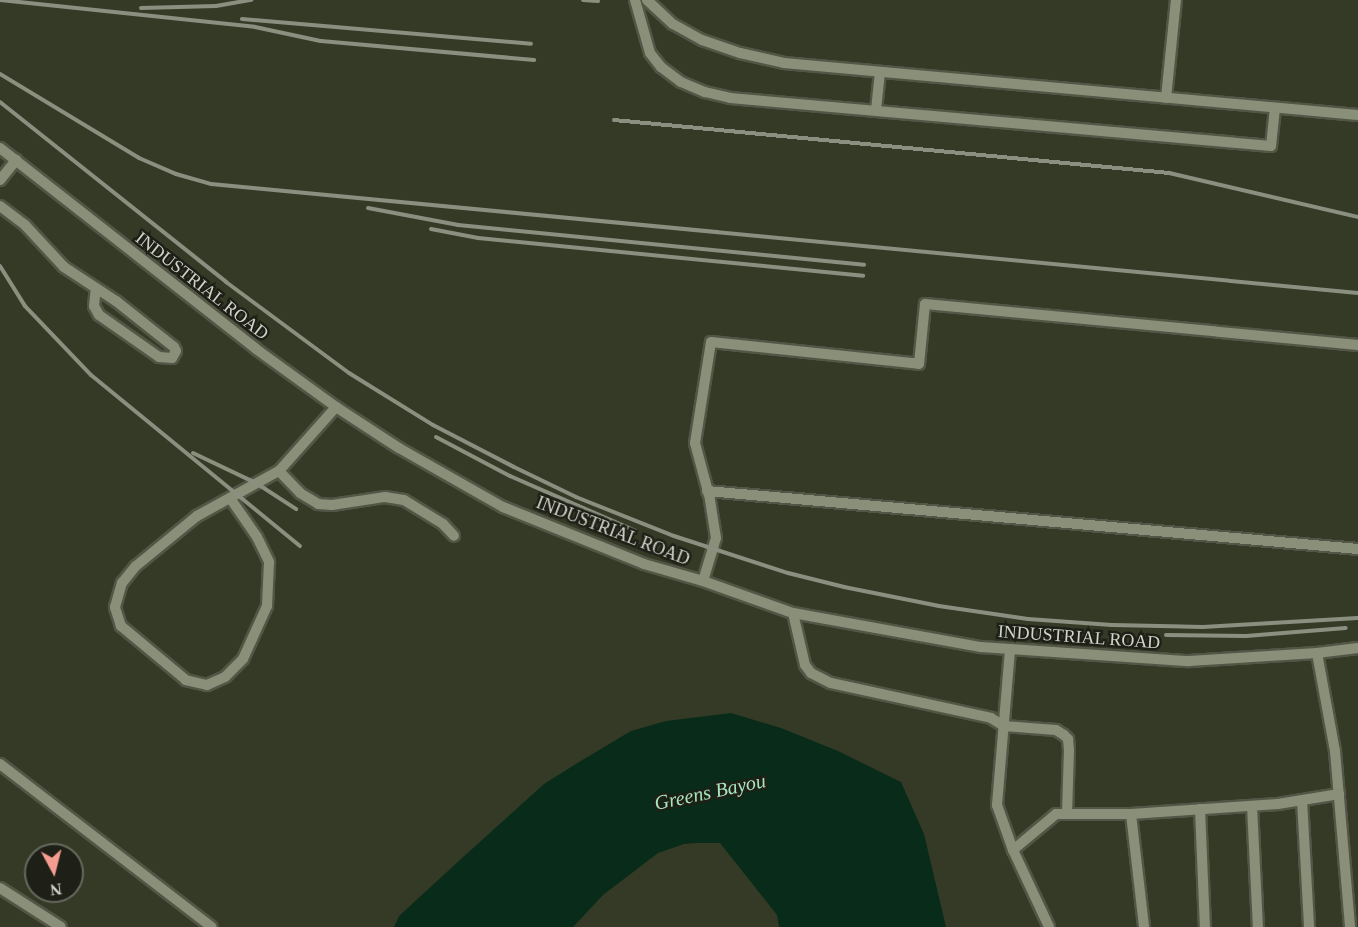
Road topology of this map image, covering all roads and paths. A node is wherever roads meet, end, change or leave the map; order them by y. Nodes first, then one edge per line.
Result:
1 (634, 0) edge
2 (647, 0) edge
3 (1176, 0) edge
4 (880, 72) junction
5 (1166, 98) junction
6 (1275, 108) junction
7 (876, 110) junction
8 (1358, 116) edge
9 (0, 148) edge
10 (16, 160) junction
11 (0, 180) edge
12 (0, 206) edge
13 (96, 288) junction
14 (1358, 345) edge
15 (336, 407) junction
16 (279, 471) junction
17 (707, 491) junction
18 (230, 498) junction
19 (454, 536) dead end
20 (1358, 549) edge
21 (704, 581) junction
22 (793, 613) junction
23 (1358, 648) edge
24 (1010, 650) junction
25 (1317, 653) junction
26 (1004, 726) junction
27 (0, 764) edge
28 (1339, 794) junction
29 (1302, 800) junction
30 (1252, 806) junction
31 (1200, 809) junction
32 (1067, 814) junction
33 (1131, 814) junction
34 (1013, 850) junction
35 (0, 888) edge
36 (61, 927) edge
37 (212, 927) edge
38 (1049, 927) edge
39 (1144, 927) edge
40 (1205, 927) edge
41 (1258, 927) edge
42 (1309, 927) edge
43 (1350, 927) edge

1 - 7 street
2 - 4 street
3 - 5 street
4 - 5 street
4 - 7 street
5 - 6 street
6 - 7 street
6 - 8 street
9 - 10 street, INDUSTRIAL ROAD
10 - 11 street
10 - 15 street, INDUSTRIAL ROAD
12 - 13 street
13 - 13 street
14 - 17 street
15 - 16 street
15 - 21 street, INDUSTRIAL ROAD
16 - 18 street
16 - 19 street
17 - 20 street
17 - 21 street
18 - 18 street
21 - 22 street, INDUSTRIAL ROAD
22 - 24 street, INDUSTRIAL ROAD
22 - 26 street
23 - 25 street, INDUSTRIAL ROAD
24 - 25 street, INDUSTRIAL ROAD
24 - 26 street
25 - 28 street
26 - 32 street
26 - 34 street
27 - 37 street
28 - 29 street
28 - 43 street
29 - 30 street
29 - 42 street
30 - 31 street
30 - 41 street
31 - 33 street
31 - 40 street
32 - 33 street
32 - 34 street
33 - 39 street
34 - 38 street
35 - 36 street

